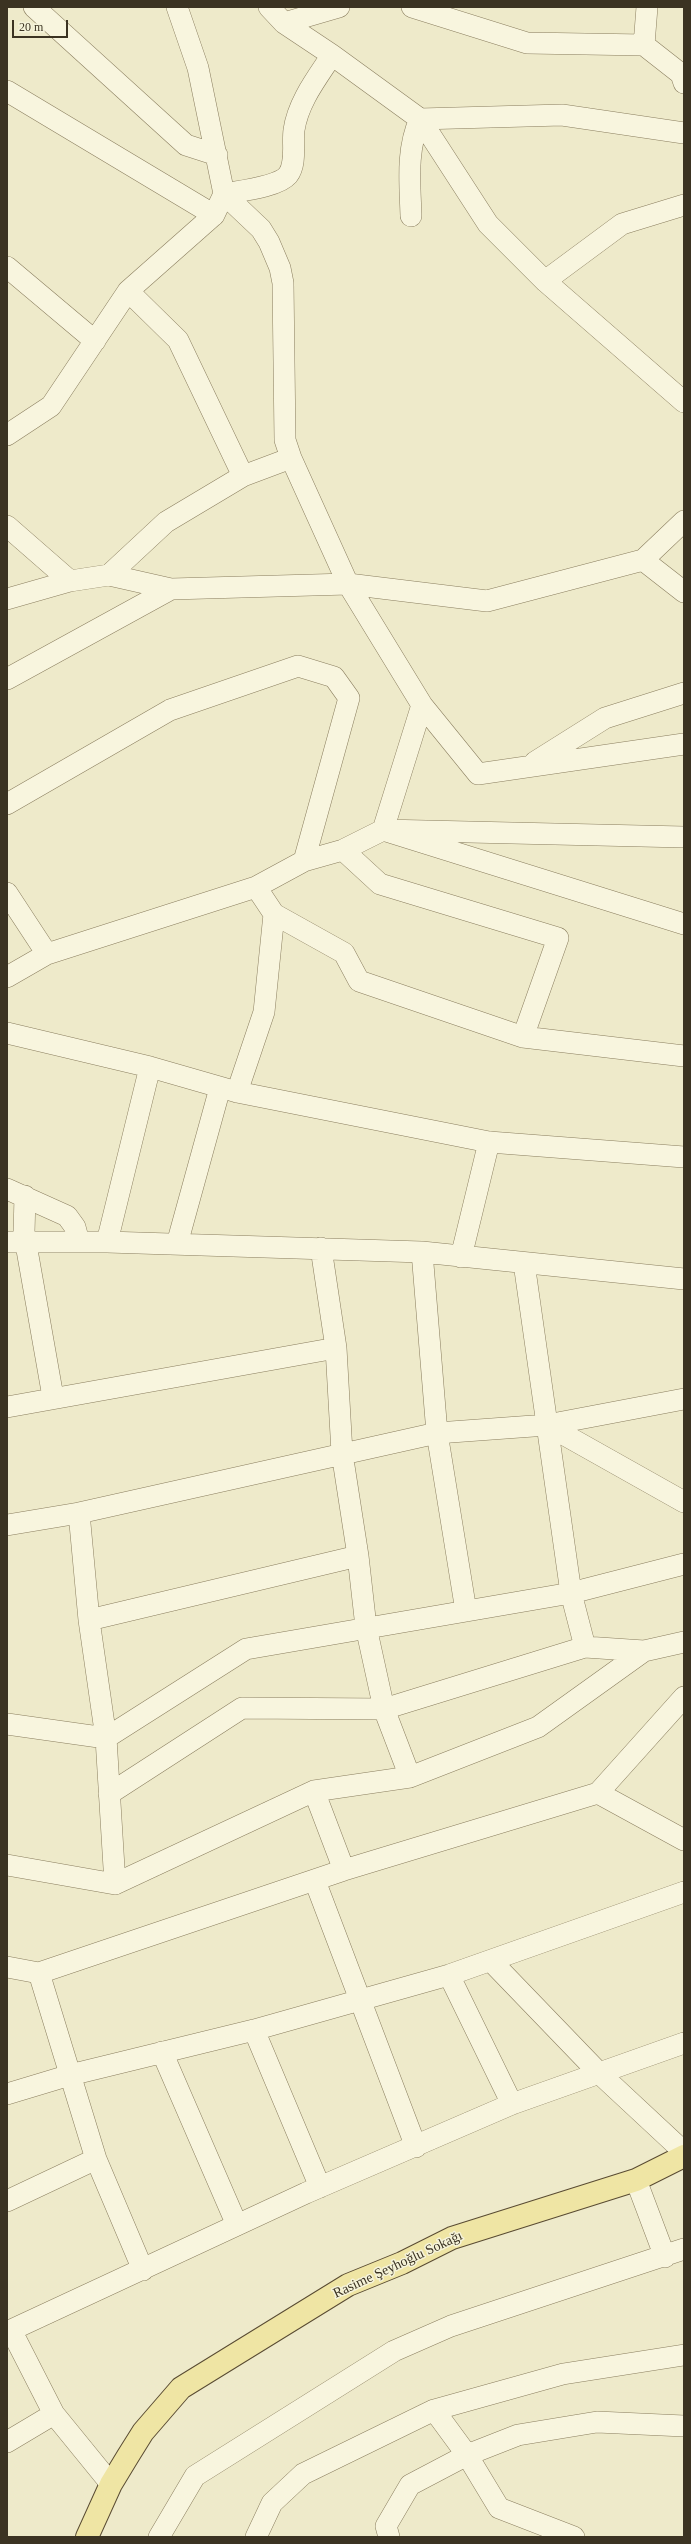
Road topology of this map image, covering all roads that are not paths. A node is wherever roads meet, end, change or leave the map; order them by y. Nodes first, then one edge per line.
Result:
1 (34, 7) edge
2 (177, 7) edge
3 (269, 7) edge
4 (339, 7) edge
5 (412, 7) edge
6 (647, 7) edge
7 (284, 23) junction
8 (644, 45) junction
9 (332, 54) junction
10 (684, 83) edge
11 (7, 91) edge
12 (420, 119) junction
13 (684, 133) edge
14 (217, 155) junction
15 (224, 194) junction
16 (684, 205) edge
17 (214, 215) junction
18 (411, 216) dead end
19 (7, 267) edge
20 (545, 281) junction
21 (128, 291) junction
22 (95, 341) junction
23 (684, 402) edge
24 (7, 435) edge
25 (290, 458) junction
26 (243, 476) junction
27 (684, 521) edge
28 (7, 526) edge
29 (643, 560) junction
30 (109, 575) junction
31 (70, 581) junction
32 (348, 584) junction
33 (171, 589) junction
34 (684, 592) edge
35 (7, 598) edge
36 (7, 679) edge
37 (684, 693) edge
38 (422, 705) junction
39 (684, 744) edge
40 (530, 766) junction
41 (7, 804) edge
42 (383, 830) junction
43 (684, 837) edge
44 (343, 850) junction
45 (304, 861) junction
46 (256, 887) junction
47 (7, 893) edge
48 (274, 914) junction
49 (684, 924) edge
50 (47, 954) junction
51 (7, 977) edge
52 (7, 1033) edge
53 (523, 1037) junction
54 (684, 1056) edge
55 (150, 1067) junction
56 (228, 1090) junction
57 (490, 1142) junction
58 (684, 1157) edge
59 (16, 1192) edge
60 (16, 1242) edge
61 (79, 1242) junction
62 (107, 1242) junction
63 (177, 1244) junction
64 (321, 1248) junction
65 (422, 1252) junction
66 (461, 1257) junction
67 (524, 1263) junction
68 (684, 1279) edge
69 (336, 1348) junction
70 (53, 1397) junction
71 (684, 1399) edge
72 (7, 1407) edge
73 (547, 1425) junction
74 (437, 1433) junction
75 (342, 1453) junction
76 (684, 1502) edge
77 (79, 1513) junction
78 (7, 1525) edge
79 (358, 1556) junction
80 (684, 1564) edge
81 (571, 1593) junction
82 (466, 1611) junction
83 (89, 1620) junction
84 (366, 1627) junction
85 (684, 1642) edge
86 (585, 1647) junction
87 (644, 1651) junction
88 (684, 1697) edge
89 (384, 1709) junction
90 (7, 1724) edge
91 (106, 1738) junction
92 (410, 1777) junction
93 (314, 1791) junction
94 (598, 1793) junction
95 (109, 1794) junction
96 (684, 1840) edge
97 (7, 1865) edge
98 (344, 1870) junction
99 (315, 1880) junction
100 (115, 1884) junction
101 (684, 1892) edge
102 (492, 1962) junction
103 (7, 1967) edge
104 (39, 1972) junction
105 (449, 1975) junction
106 (359, 1999) junction
107 (254, 2030) junction
108 (684, 2043) edge
109 (162, 2052) junction
110 (598, 2072) junction
111 (70, 2075) junction
112 (7, 2094) edge
113 (512, 2104) junction
114 (416, 2147) junction
115 (684, 2152) edge
116 (684, 2156) edge
117 (96, 2159) junction
118 (636, 2180) junction
119 (320, 2187) junction
120 (7, 2200) edge
121 (237, 2225) junction
122 (679, 2252) edge
123 (143, 2270) junction
124 (9, 2331) edge
125 (684, 2355) edge
126 (434, 2410) junction
127 (54, 2414) junction
128 (684, 2426) edge
129 (7, 2442) edge
130 (466, 2455) junction
131 (111, 2484) junction
132 (87, 2537) edge
133 (159, 2537) edge
134 (256, 2537) edge
135 (389, 2537) edge
136 (574, 2537) edge

1 - 14 street
2 - 14 street
3 - 7 street
4 - 7 street
5 - 8 street
6 - 8 street
7 - 9 street
8 - 10 street
9 - 12 street
9 - 15 street
11 - 17 street
12 - 13 street
12 - 18 street
12 - 20 street
14 - 15 street
15 - 17 street
15 - 25 street
16 - 20 street
17 - 21 street
19 - 22 street
20 - 23 street
21 - 22 street
21 - 26 street
22 - 24 street
25 - 26 street
25 - 32 street
26 - 30 street
27 - 29 street
28 - 31 street
29 - 32 street
29 - 34 street
30 - 31 street
30 - 33 street
31 - 35 street
32 - 33 street
32 - 38 street
33 - 36 street
37 - 40 street
38 - 40 street
38 - 42 street
39 - 40 street
41 - 45 street
42 - 43 street
42 - 44 street
42 - 49 street
44 - 45 street
44 - 53 street
45 - 46 street
46 - 48 street
46 - 50 street
47 - 50 street
48 - 53 street
48 - 56 street
50 - 51 street
52 - 55 street
53 - 54 street
55 - 56 street
55 - 62 street
56 - 57 street
56 - 63 street
57 - 58 street
57 - 66 street
59 - 60 street
59 - 61 street
60 - 61 street
60 - 70 street
61 - 62 street
62 - 63 street
63 - 64 street
64 - 65 street
64 - 69 street
65 - 66 street
65 - 74 street
66 - 67 street
67 - 68 street
67 - 73 street
69 - 70 street
69 - 75 street
70 - 72 street
71 - 73 street
73 - 74 street
73 - 76 street
73 - 81 street
74 - 75 street
74 - 82 street
75 - 77 street
75 - 79 street
77 - 78 street
77 - 83 street
79 - 83 street
79 - 84 street
80 - 81 street
81 - 82 street
81 - 86 street
82 - 84 street
83 - 91 street
84 - 89 street
84 - 91 street
85 - 87 street
86 - 87 street
86 - 89 street
87 - 92 street
88 - 94 street
89 - 92 street
89 - 95 street
90 - 91 street
91 - 95 street
92 - 93 street
93 - 98 street
93 - 100 street
94 - 96 street
94 - 98 street
95 - 100 street
97 - 100 street
98 - 99 street
99 - 104 street
99 - 106 street
101 - 102 street
102 - 105 street
102 - 110 street
103 - 104 street
104 - 111 street
105 - 106 street
105 - 113 street
106 - 107 street
106 - 114 street
107 - 109 street
107 - 119 street
108 - 110 street
109 - 111 street
109 - 121 street
110 - 113 street
110 - 115 street
111 - 112 street
111 - 117 street
113 - 114 street
114 - 119 street
116 - 118 main road, Rasime Şeyhoğlu Sokağı
117 - 120 street
117 - 123 street
118 - 122 street
118 - 131 main road, Rasime Şeyhoğlu Sokağı
119 - 121 street
121 - 123 street
122 - 133 street
123 - 124 street
124 - 127 street
125 - 126 street
126 - 130 street
126 - 134 street
127 - 129 street
127 - 131 street
128 - 130 street
130 - 135 street
130 - 136 street
131 - 132 main road, Rasime Şeyhoğlu Sokağı

